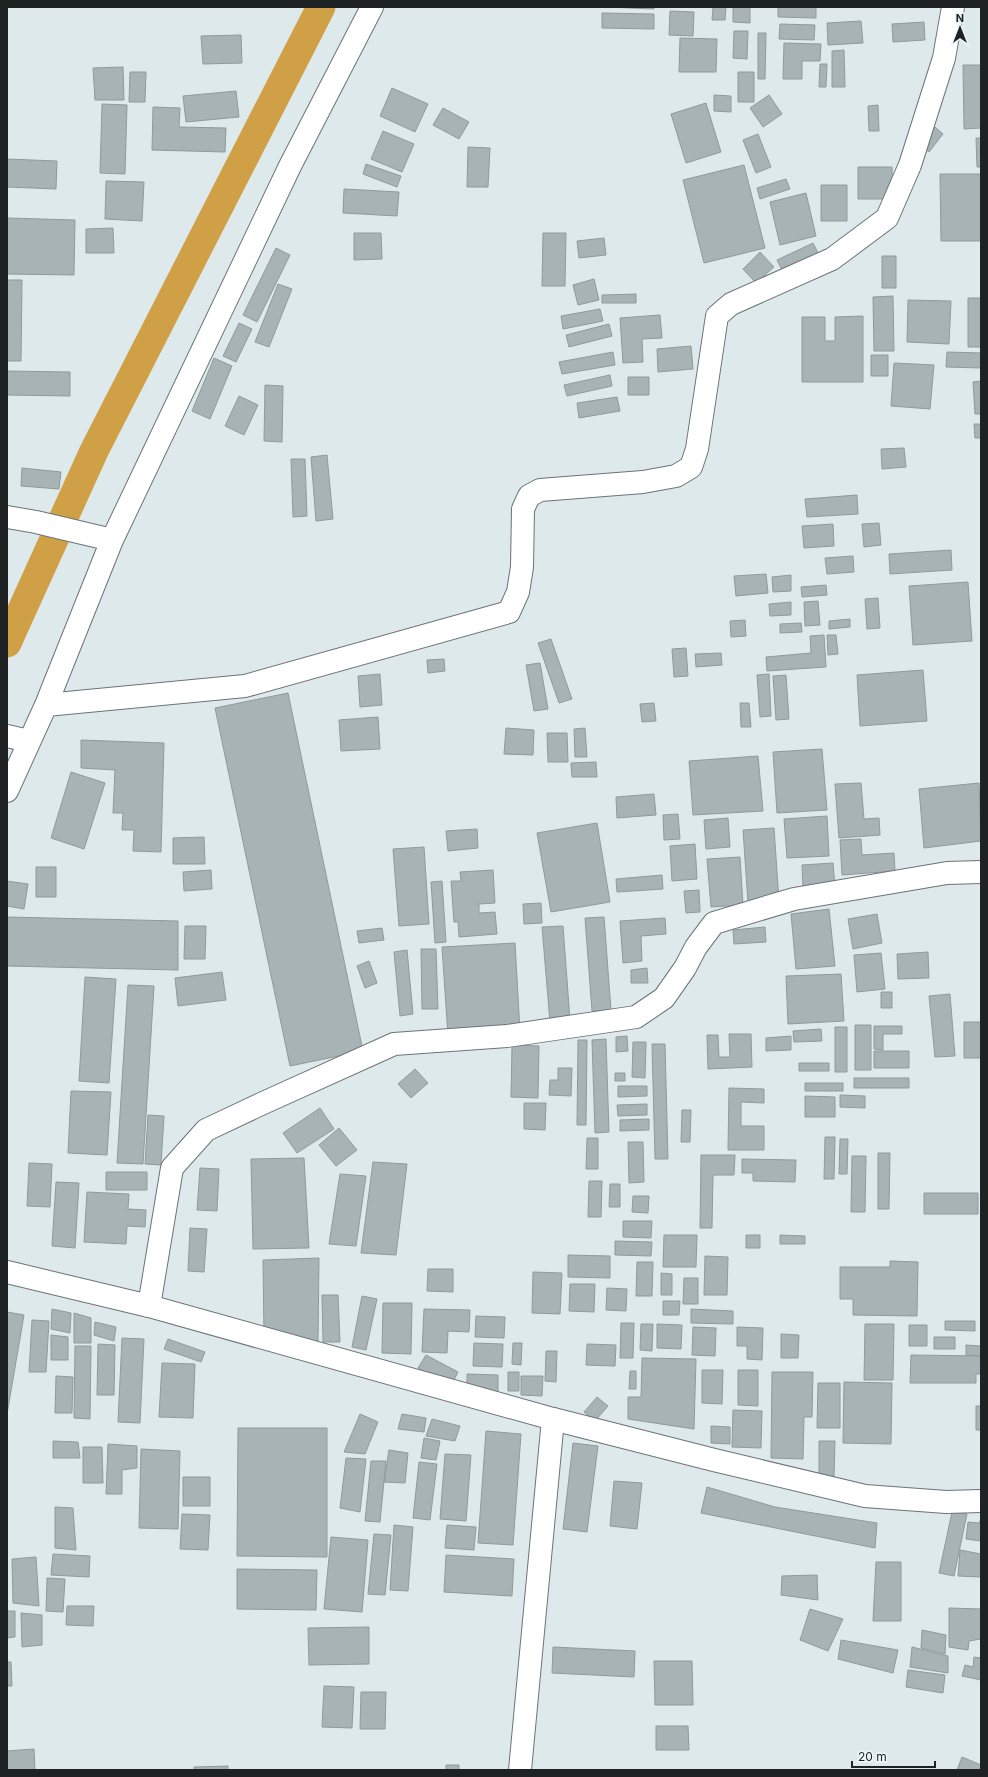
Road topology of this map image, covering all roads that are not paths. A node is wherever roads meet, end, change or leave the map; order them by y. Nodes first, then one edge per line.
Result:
1 (372, 7) edge
2 (953, 7) edge
3 (7, 517) edge
4 (112, 540) junction
5 (46, 705) junction
6 (7, 736) edge
7 (29, 741) junction
8 (7, 791) edge
9 (981, 872) edge
10 (7, 1272) edge
11 (149, 1306) junction
12 (553, 1419) junction
13 (981, 1501) edge
14 (520, 1770) edge

1 - 4 street
2 - 5 street
3 - 4 street
4 - 5 street
5 - 7 street
6 - 7 street
7 - 8 street
9 - 11 street
10 - 11 street
11 - 12 street
12 - 13 street
12 - 14 street

